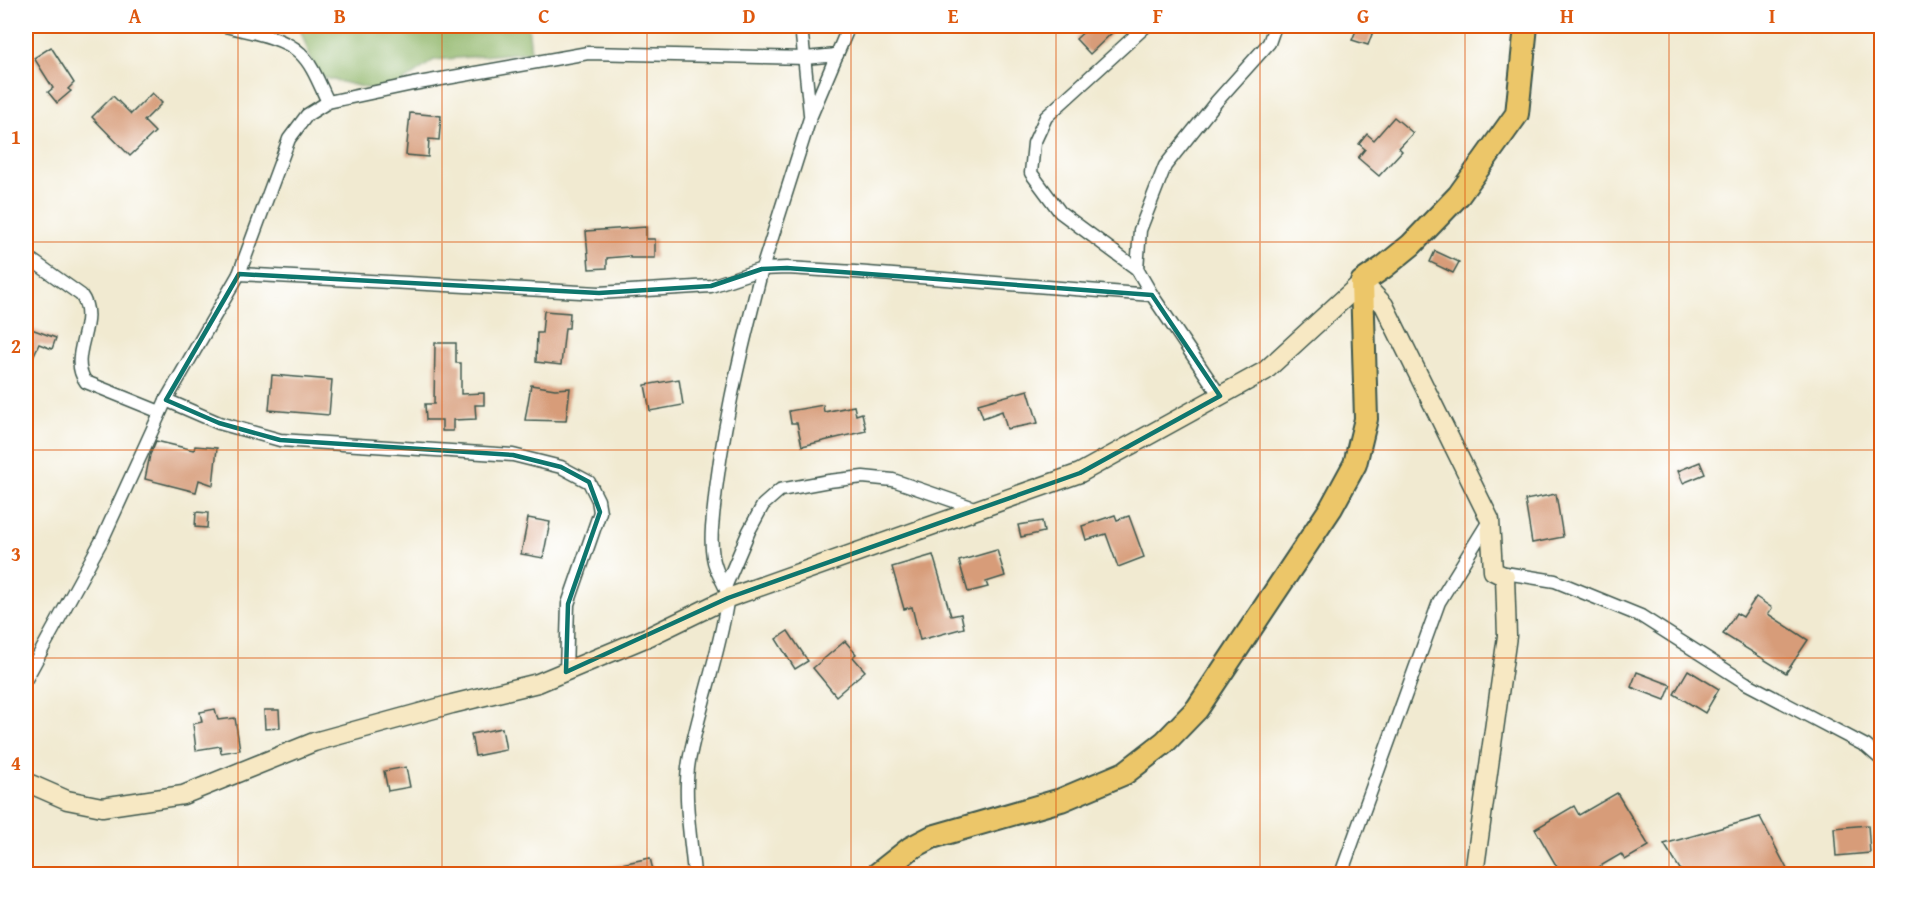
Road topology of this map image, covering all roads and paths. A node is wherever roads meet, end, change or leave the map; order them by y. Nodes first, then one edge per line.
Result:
1 (225, 26) edge
2 (801, 26) edge
3 (849, 26) edge
4 (1146, 26) edge
5 (1275, 26) edge
6 (1527, 26) edge
7 (837, 54) junction
8 (805, 58) junction
9 (328, 102) junction
10 (810, 118) junction
11 (26, 256) edge
12 (762, 269) junction
13 (1137, 269) junction
14 (239, 274) junction
15 (1362, 282) junction
16 (1152, 295) junction
17 (1220, 396) junction
18 (166, 400) junction
19 (160, 412) junction
20 (977, 509) junction
21 (1490, 520) junction
22 (1493, 571) junction
23 (727, 592) junction
24 (567, 672) junction
25 (26, 679) edge
26 (1881, 760) edge
27 (26, 782) edge
28 (694, 874) edge
29 (878, 874) edge
30 (1341, 874) edge
31 (1474, 874) edge

1 - 9 street
2 - 8 street
3 - 7 street
4 - 13 street
5 - 13 street
6 - 15 highway
7 - 8 street
7 - 10 street
8 - 9 street
8 - 10 street
9 - 14 street
10 - 12 street
11 - 19 street
12 - 14 street
12 - 16 street
12 - 23 street
13 - 16 street
14 - 18 street
15 - 17 street
15 - 21 street
15 - 29 highway
16 - 17 street
17 - 20 street
18 - 19 street
18 - 24 street
19 - 25 street
20 - 23 street
20 - 23 street
21 - 22 street
21 - 30 street
22 - 26 street
22 - 31 street
23 - 24 street
23 - 28 street
24 - 27 street

